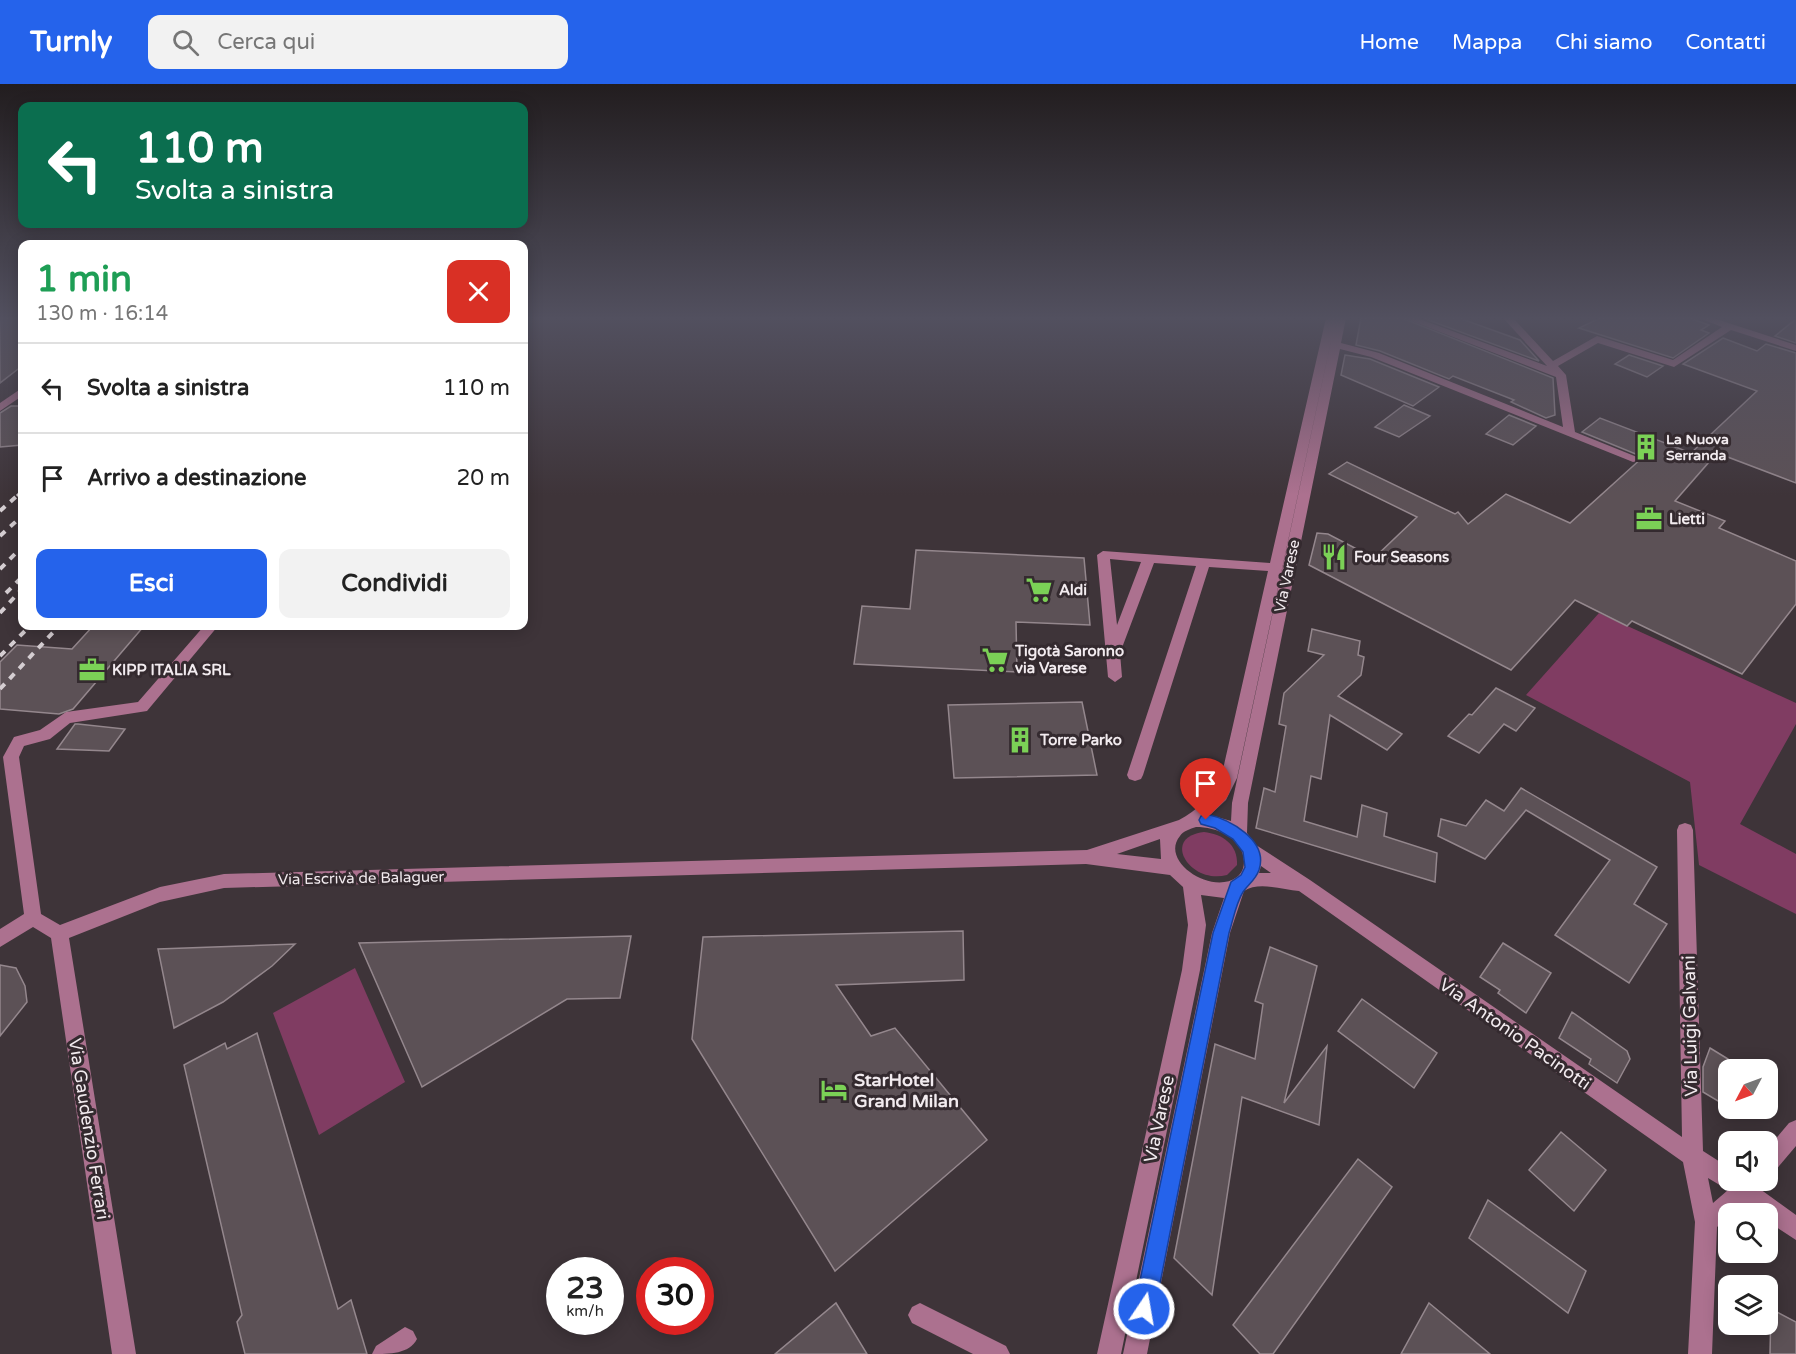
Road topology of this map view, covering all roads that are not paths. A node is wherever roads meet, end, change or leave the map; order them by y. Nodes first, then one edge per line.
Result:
1 (1318, 377) edge
2 (1329, 377) edge
3 (1430, 377) edge
4 (1561, 377) edge
5 (18, 394) edge
6 (0, 408) edge
7 (1570, 434) junction
8 (1633, 459) dead end
9 (1149, 558) junction
10 (1204, 562) junction
11 (1275, 567) junction
12 (208, 630) edge
13 (1113, 655) junction
14 (1115, 677) dead end
15 (1135, 776) dead end
16 (1186, 823) junction
17 (1685, 830) dead end
18 (1239, 834) junction
19 (1250, 850) junction
20 (1086, 857) junction
21 (1174, 868) junction
22 (1242, 883) junction
23 (1191, 884) junction
24 (1304, 885) junction
25 (33, 918) junction
26 (59, 934) junction
27 (0, 939) edge
28 (1796, 1130) edge
29 (1778, 1152) edge
30 (1693, 1158) junction
31 (1718, 1172) edge
32 (1732, 1191) edge
33 (1749, 1191) edge
34 (1706, 1222) junction
35 (1796, 1229) edge
36 (920, 1316) dead end
37 (405, 1339) dead end
38 (124, 1354) edge
39 (384, 1354) edge
40 (998, 1354) edge
41 (1109, 1354) edge
42 (1135, 1354) edge
43 (1700, 1354) edge

1 - 11 street, Via Varese
2 - 18 street, Via Varese
3 - 7 street
4 - 7 street
5 - 6 street
7 - 8 street
9 - 10 street
9 - 13 street
9 - 13 street
10 - 11 street
10 - 15 street
11 - 16 street, Via Varese
12 - 25 street
13 - 14 street
16 - 18 street
16 - 20 street
16 - 21 street
17 - 30 street, Via Luigi Galvani
18 - 19 street
19 - 22 street
19 - 24 street, Via Antonio Pacinotti
20 - 21 street
20 - 26 street, Via Escrivà de Balaguer
21 - 23 street
22 - 23 street
22 - 24 street
22 - 42 street, Via Varese
23 - 41 street, Via Varese
24 - 30 street, Via Antonio Pacinotti
25 - 26 street
25 - 27 street
26 - 38 street, Via Gaudenzio Ferrari
28 - 29 street
30 - 31 street, Via Antonio Pacinotti
30 - 34 street, Via Luigi Galvani
32 - 34 street
33 - 35 street, Via Antonio Pacinotti
34 - 43 street, Via Luigi Galvani
36 - 40 street
37 - 39 street

